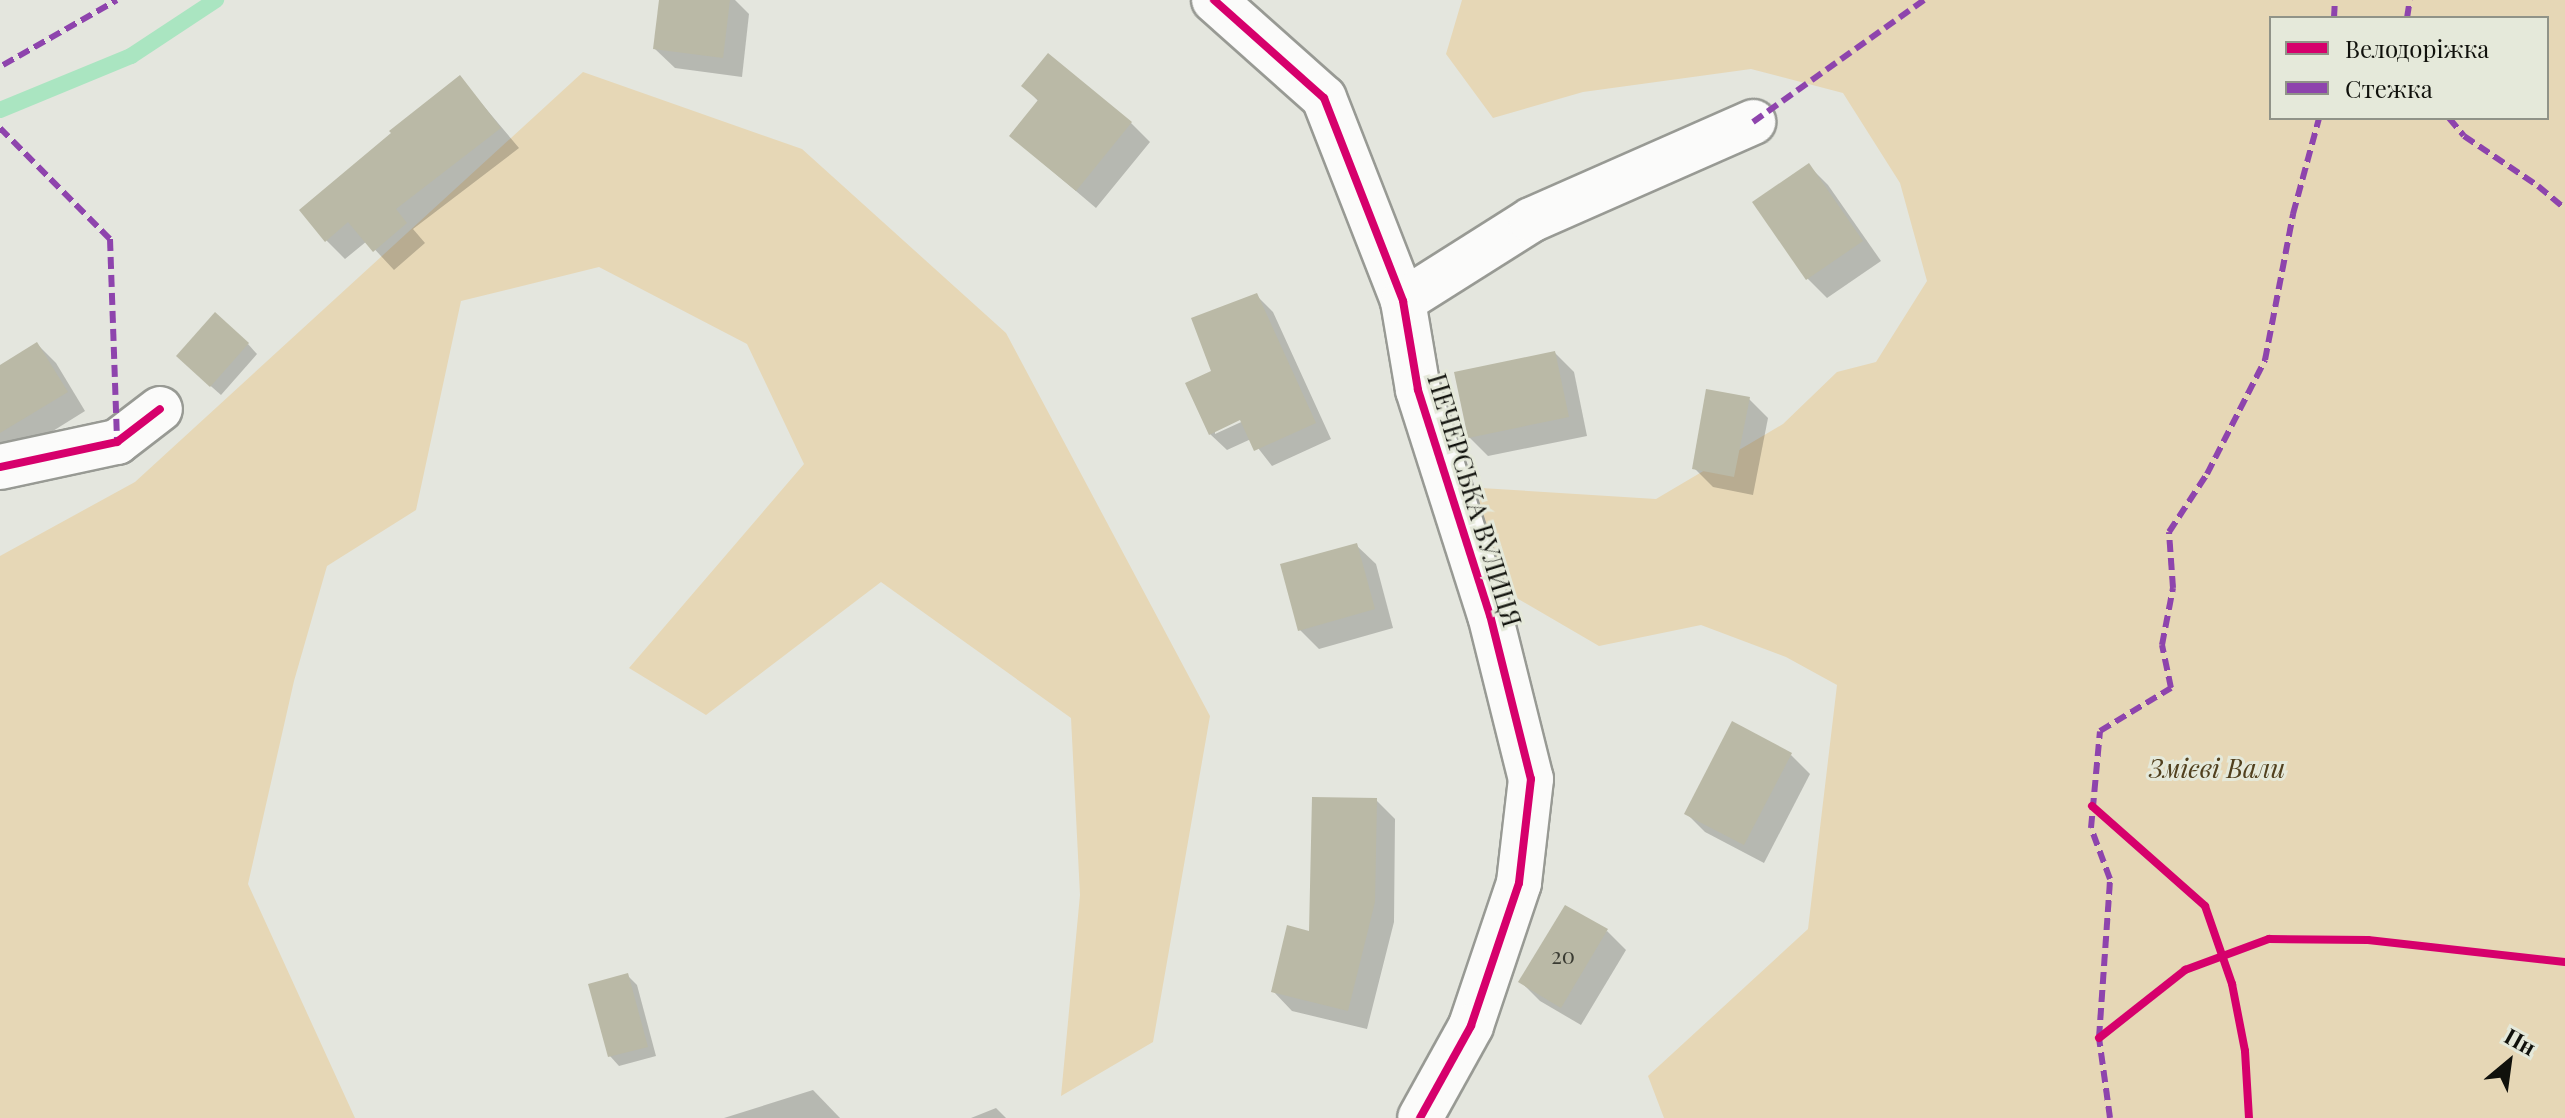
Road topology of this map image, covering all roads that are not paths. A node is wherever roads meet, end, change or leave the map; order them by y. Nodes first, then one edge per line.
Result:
1 (1214, 0) edge
2 (1753, 122) dead end
3 (1403, 301) junction
4 (160, 409) dead end
5 (0, 467) edge
6 (1420, 1118) edge

1 - 3 street, ПЕЧЕРСЬКА ВУЛИЦЯ
2 - 3 street
3 - 6 street, ПЕЧЕРСЬКА ВУЛИЦЯ
4 - 5 street

